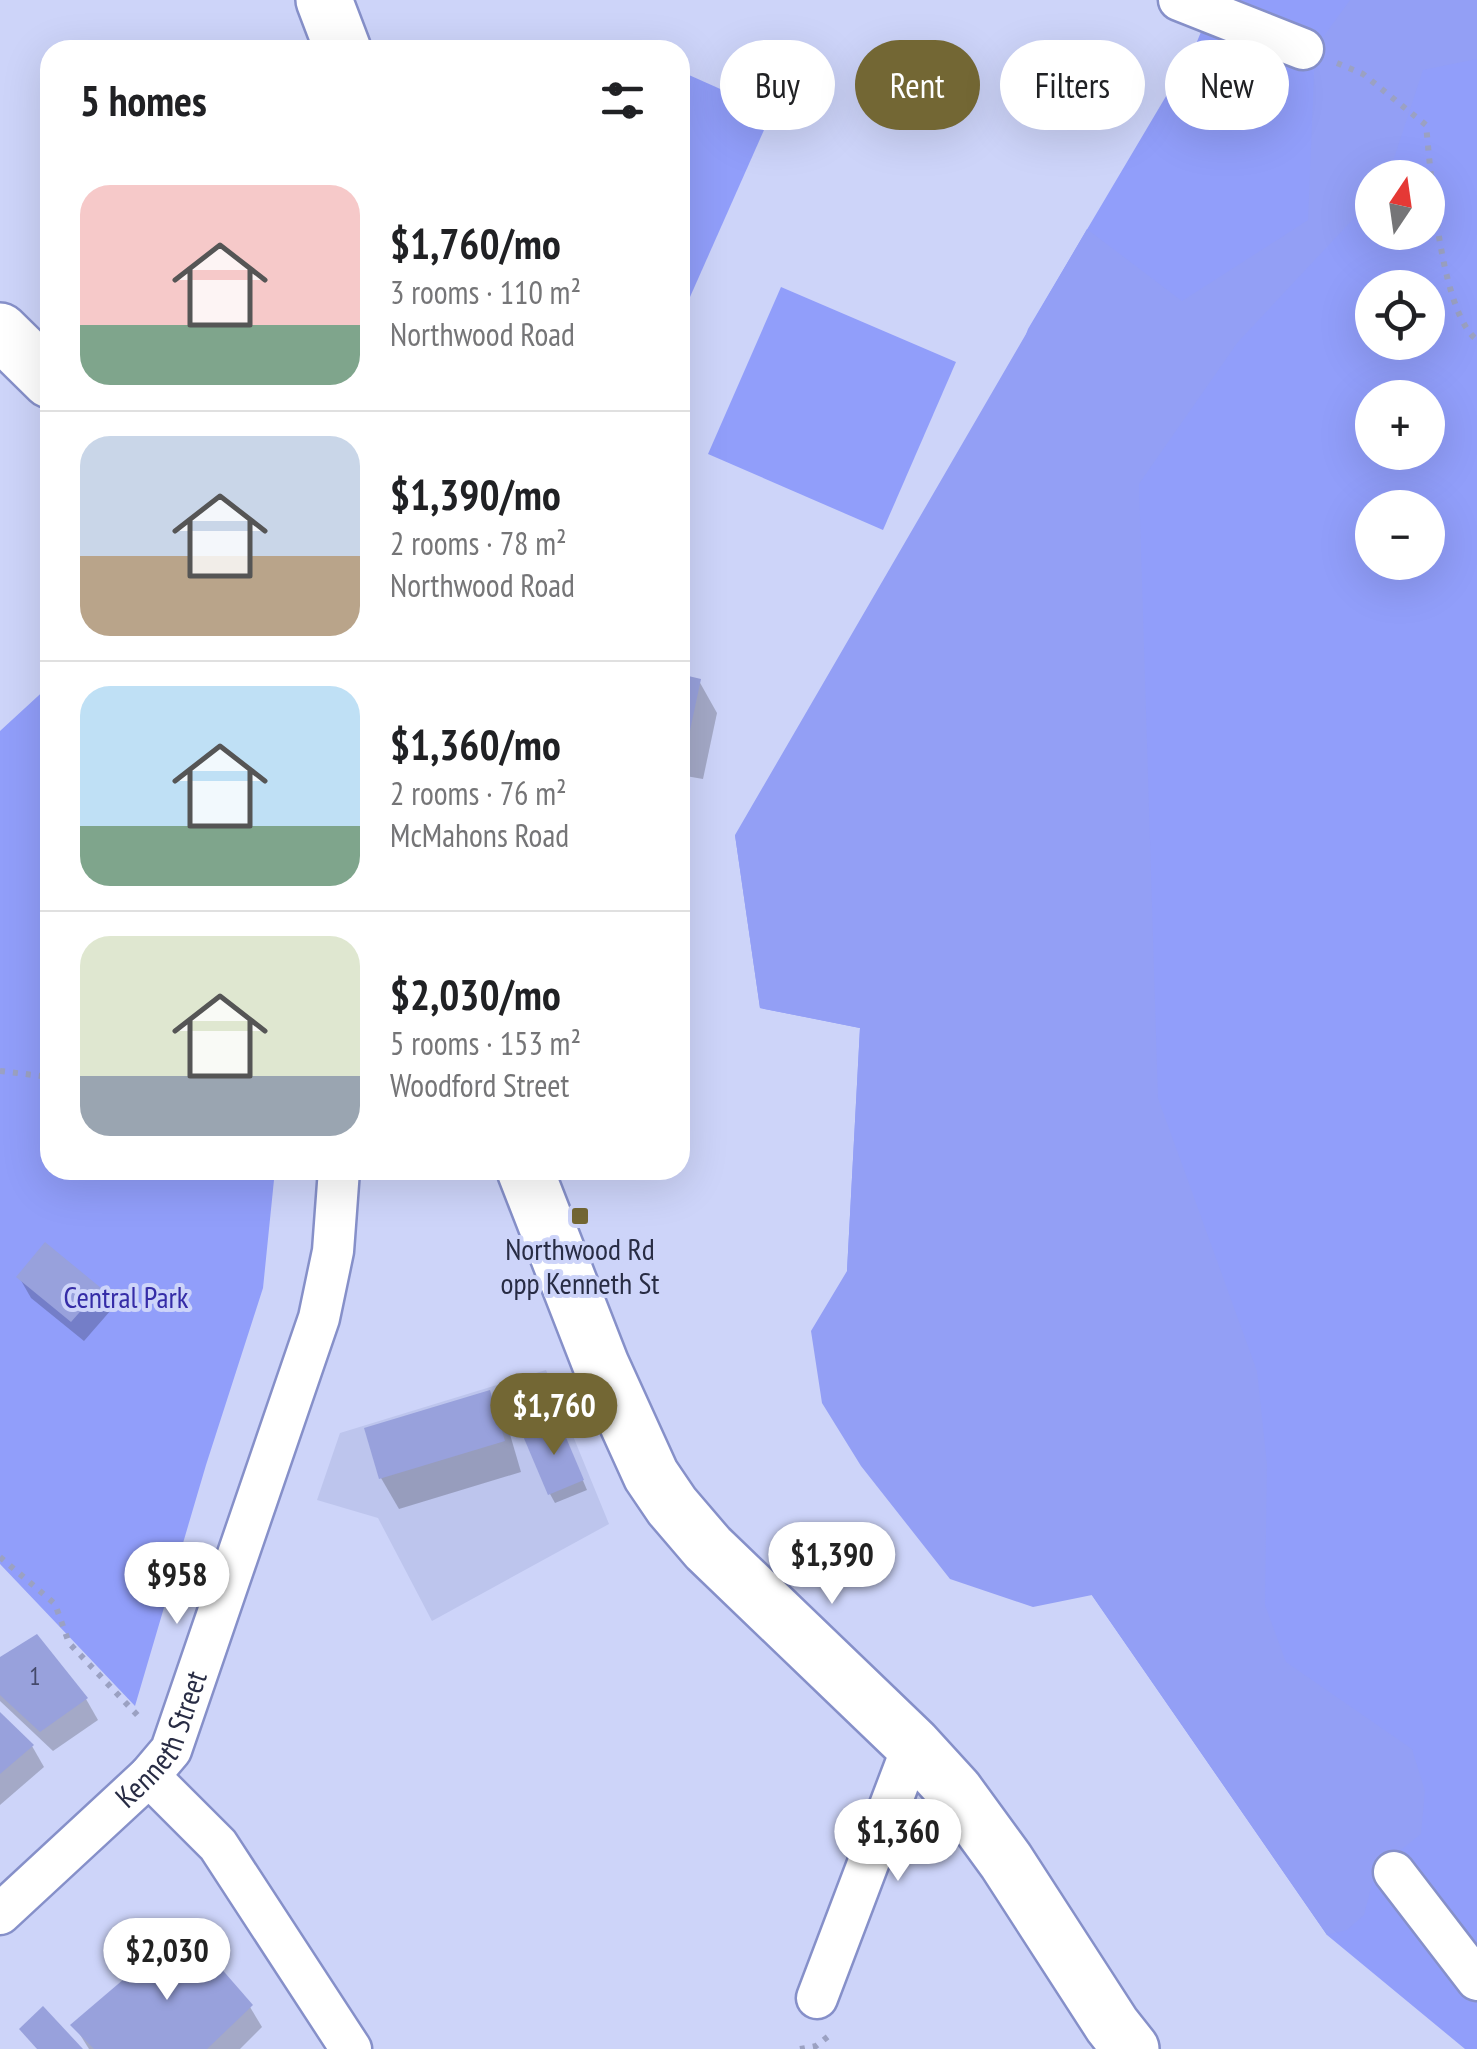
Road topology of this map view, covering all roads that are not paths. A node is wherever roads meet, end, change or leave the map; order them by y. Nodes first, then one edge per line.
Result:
1 (324, 0) edge
2 (1180, 0) edge
3 (339, 40) edge
4 (1303, 49) road end
5 (0, 331) edge
6 (40, 370) edge
7 (339, 1180) edge
8 (529, 1180) edge
9 (914, 1745) junction
10 (160, 1763) junction
11 (1394, 1872) dead end
12 (0, 1914) edge
13 (1477, 1980) edge
14 (817, 1998) dead end
15 (351, 2049) edge
16 (1131, 2049) edge

1 - 3 main road
2 - 4 street
5 - 6 main road
7 - 10 street, Kenneth Street
8 - 9 main road
9 - 14 street
9 - 16 main road
10 - 12 street, Kenneth Street
10 - 15 street
11 - 13 street

